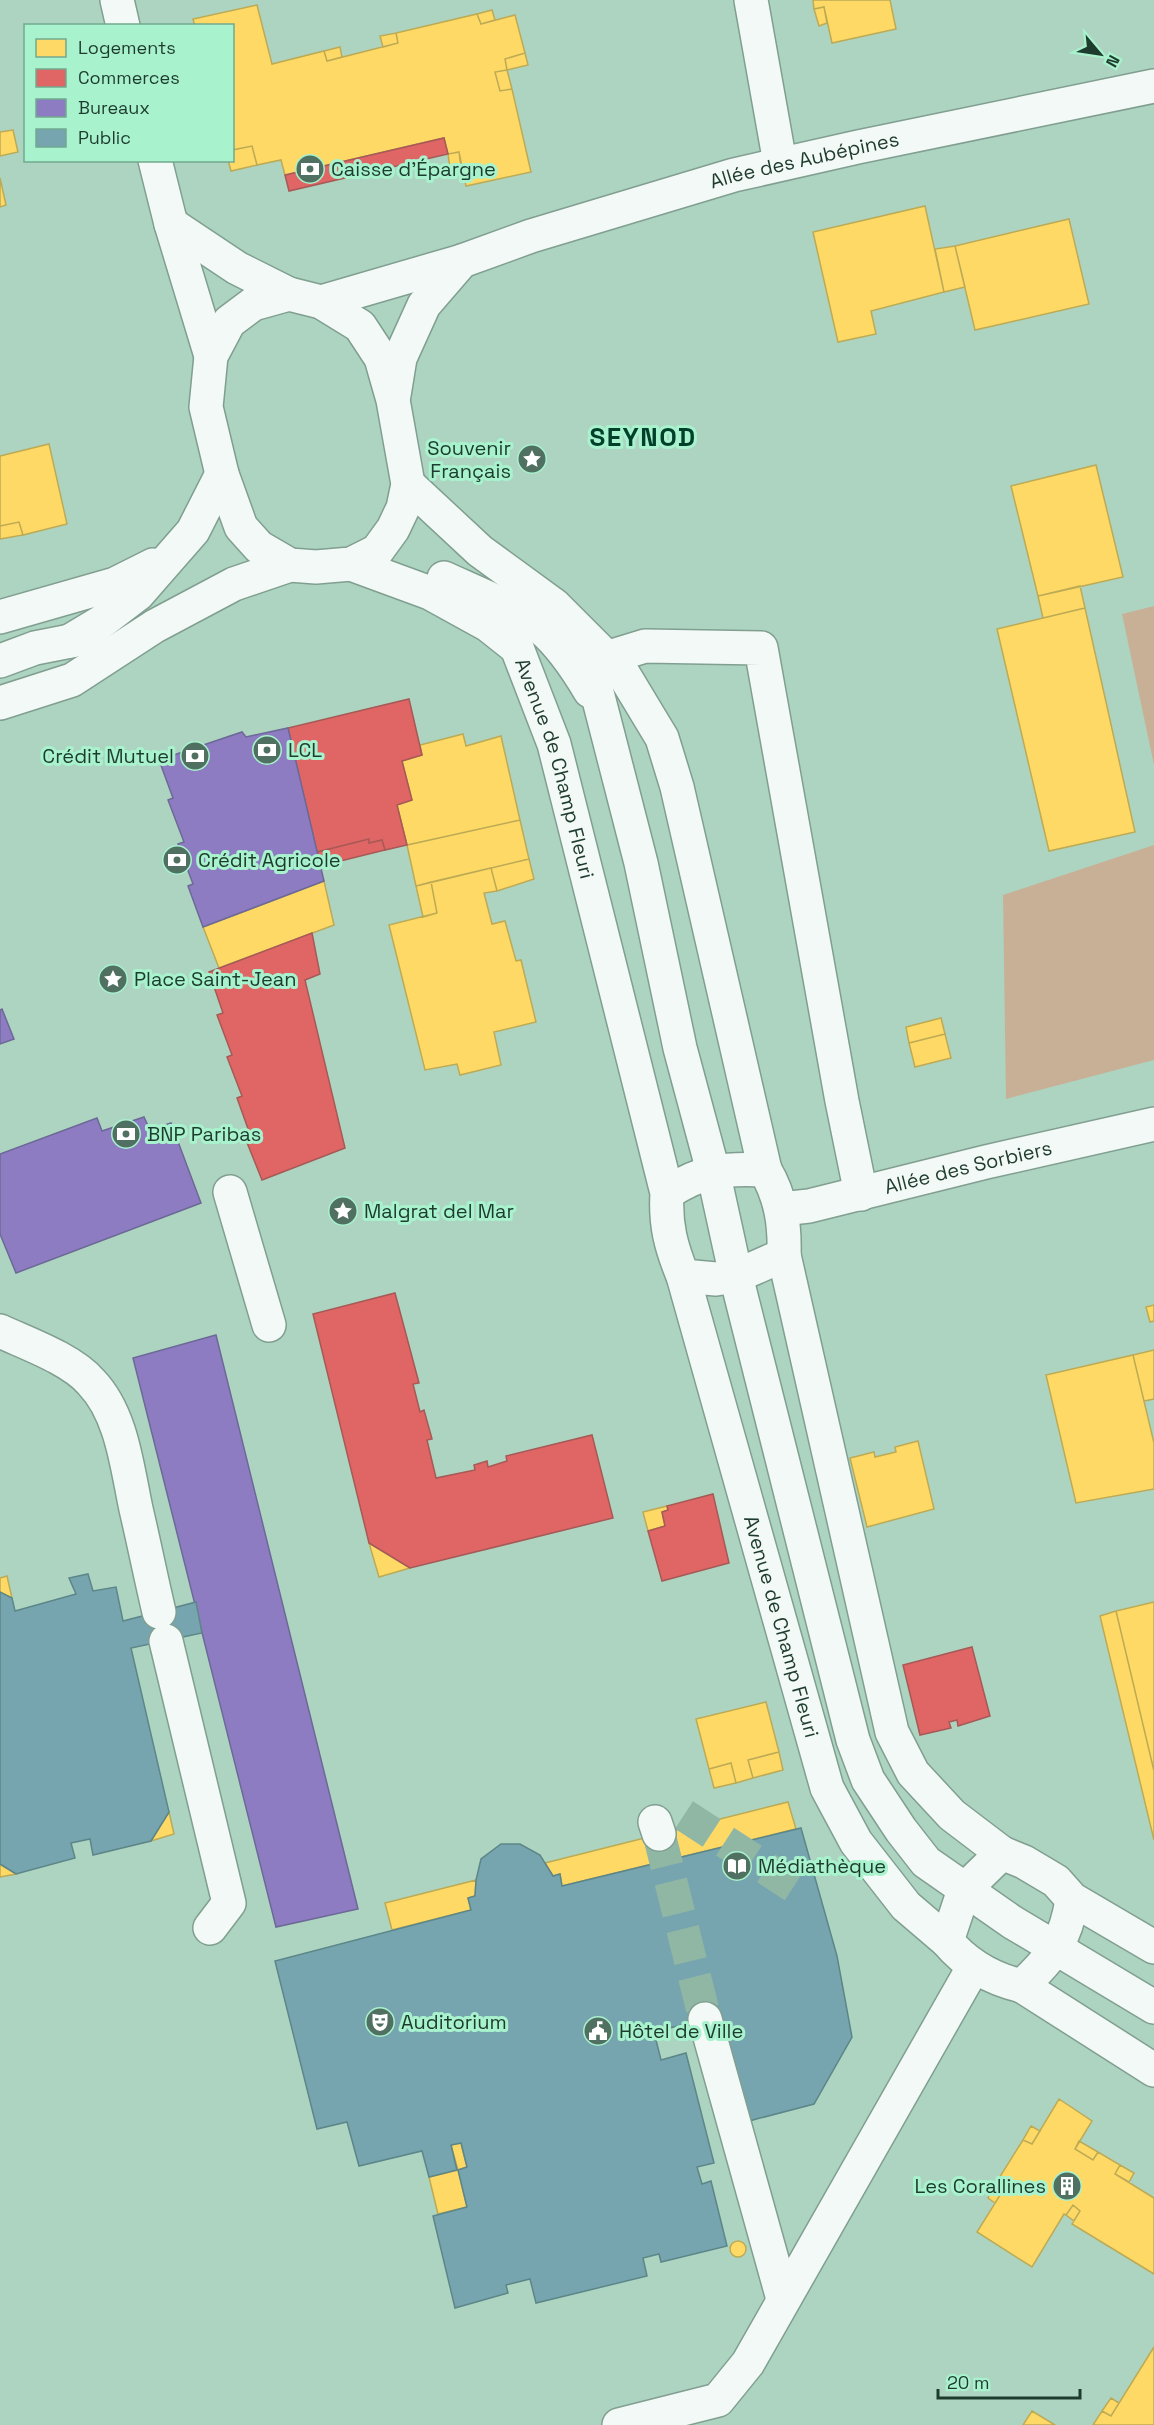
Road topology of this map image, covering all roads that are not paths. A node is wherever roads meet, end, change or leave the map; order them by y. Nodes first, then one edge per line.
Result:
1 (117, 0) edge
2 (751, 0) edge
3 (123, 24) edge
4 (1154, 86) edge
5 (156, 162) edge
6 (780, 163) junction
7 (171, 224) junction
8 (462, 261) junction
9 (289, 294) junction
10 (321, 302) junction
11 (212, 356) junction
12 (393, 400) junction
13 (222, 474) junction
14 (408, 484) junction
15 (171, 557) junction
16 (351, 564) junction
17 (290, 565) junction
18 (0, 617) edge
19 (155, 626) junction
20 (582, 634) junction
21 (70, 641) junction
22 (606, 658) junction
23 (0, 661) edge
24 (0, 703) edge
25 (600, 709) junction
26 (1154, 1124) edge
27 (765, 1170) junction
28 (713, 1171) junction
29 (230, 1191) dead end
30 (667, 1193) junction
31 (861, 1194) junction
32 (781, 1209) junction
33 (784, 1255) junction
34 (682, 1276) junction
35 (736, 1276) junction
36 (269, 1325) dead end
37 (0, 1331) edge
38 (1002, 1853) junction
39 (964, 1890) junction
40 (1072, 1899) junction
41 (210, 1928) dead end
42 (947, 1941) junction
43 (1154, 1947) edge
44 (1056, 1949) junction
45 (974, 1966) junction
46 (1022, 1986) junction
47 (1154, 2007) edge
48 (705, 2019) tunnel mouth
49 (1154, 2070) edge
50 (783, 2299) junction
51 (619, 2425) edge

1 - 3 street
2 - 6 street
4 - 6 street, Allée des Aubépines
5 - 7 street
6 - 8 street, Allée des Aubépines
7 - 9 street
7 - 11 street
8 - 10 street, Allée des Aubépines
8 - 12 street, Allée des Aubépines
9 - 10 street
9 - 11 street
10 - 12 street
11 - 13 street
12 - 14 street
13 - 15 street
13 - 17 street
14 - 16 street
14 - 20 street
15 - 18 street
15 - 21 street
16 - 17 street
16 - 25 street, Avenue de Champ Fleuri
16 - 30 street, Avenue de Champ Fleuri
17 - 19 street
19 - 21 street
19 - 24 street
20 - 22 street
20 - 25 street, Avenue de Champ Fleuri
21 - 23 street
22 - 27 street
22 - 31 street
25 - 28 street, Avenue de Champ Fleuri
26 - 31 street, Allée des Sorbiers
27 - 28 street
27 - 32 street
28 - 30 street
28 - 35 street, Avenue de Champ Fleuri
29 - 36 street
30 - 34 street, Avenue de Champ Fleuri
31 - 32 street, Allée des Sorbiers
32 - 33 street
33 - 35 street
33 - 38 street
34 - 35 street
34 - 42 street, Avenue de Champ Fleuri
35 - 39 street, Avenue de Champ Fleuri
37 - 41 street
38 - 39 street
38 - 40 street
39 - 42 street
39 - 44 street, Avenue de Champ Fleuri
40 - 43 street
40 - 44 street
42 - 45 street, Avenue de Champ Fleuri
44 - 46 street
44 - 47 street, Avenue de Champ Fleuri
45 - 46 street, Avenue de Champ Fleuri
45 - 50 street
46 - 49 street, Avenue de Champ Fleuri
48 - 50 street
50 - 51 street

